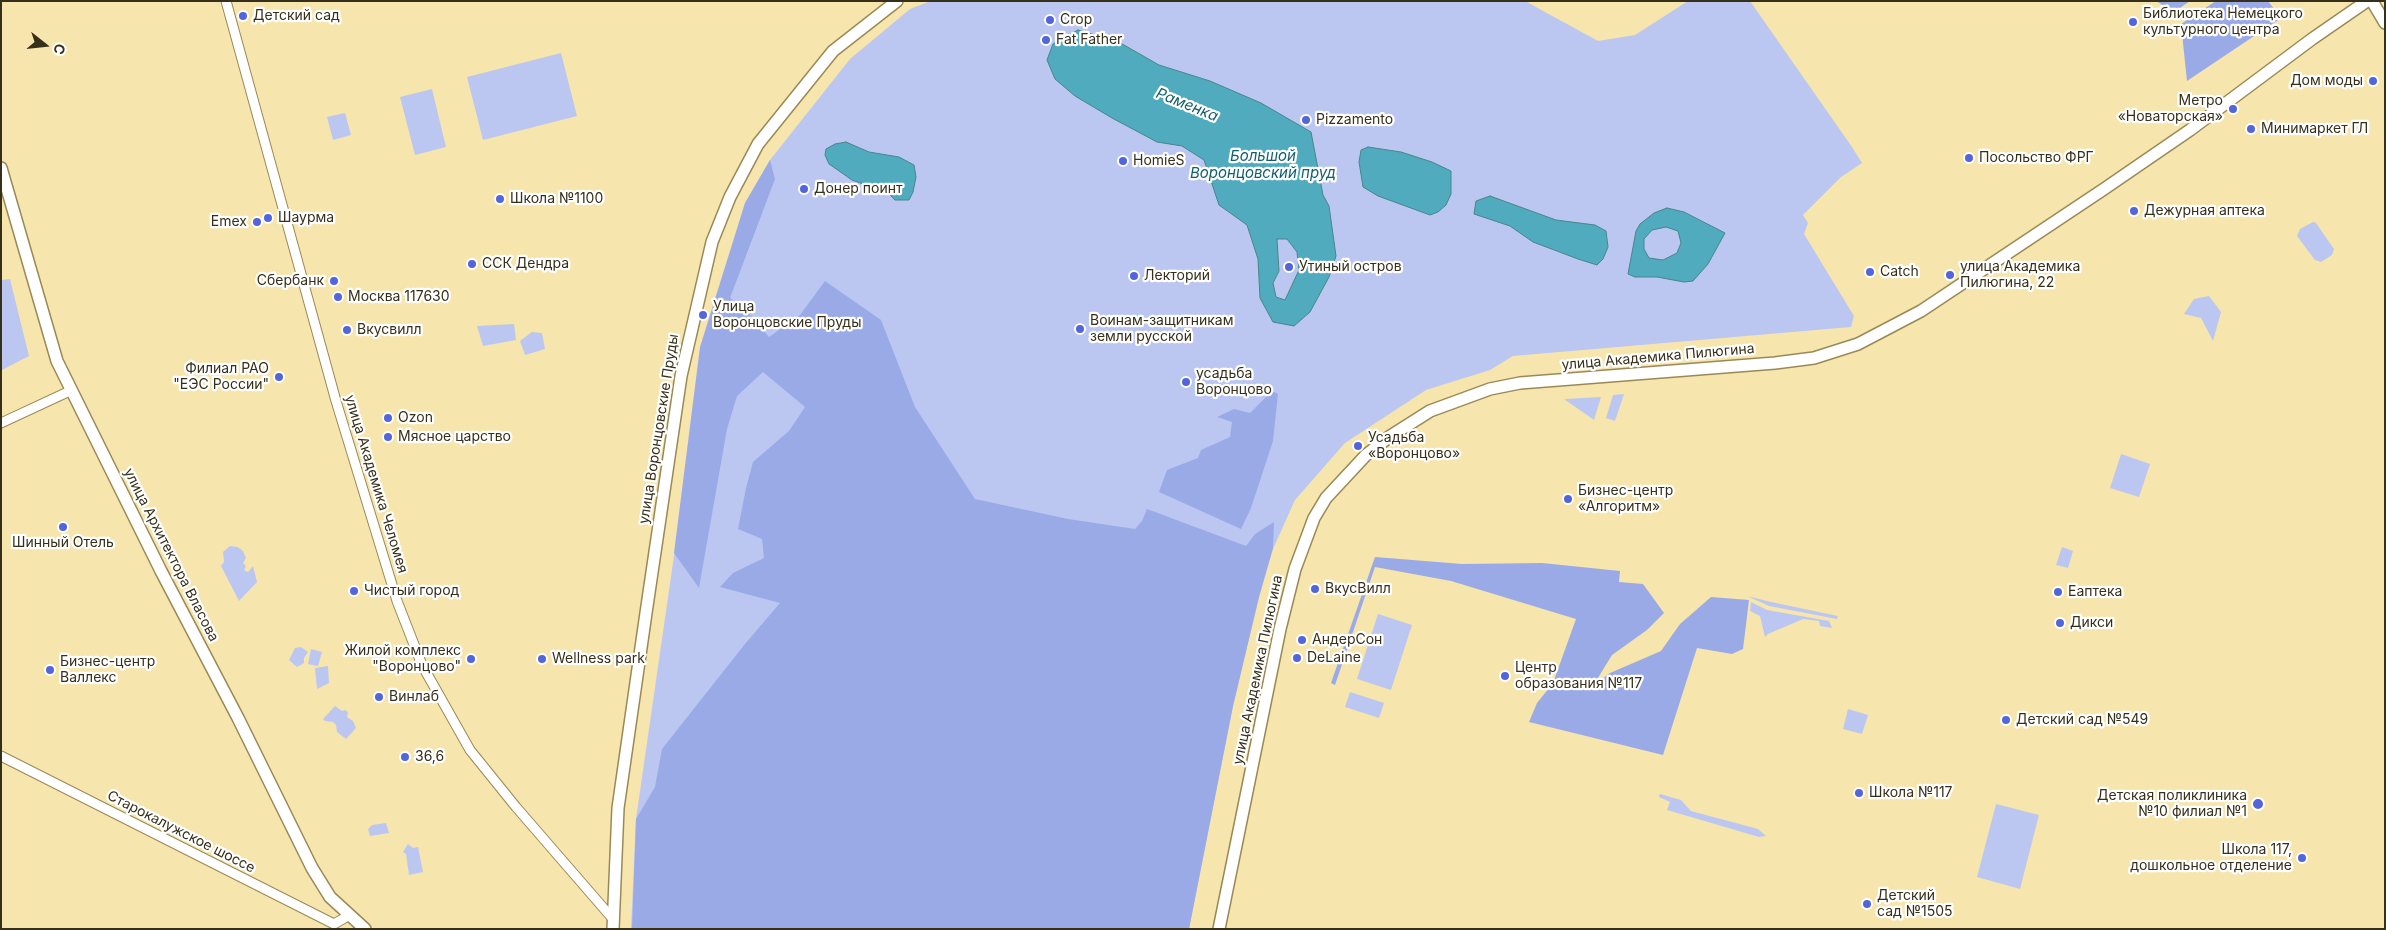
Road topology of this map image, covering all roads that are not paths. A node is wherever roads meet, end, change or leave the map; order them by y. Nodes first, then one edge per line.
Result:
1 (226, 1) edge
2 (897, 1) edge
3 (2367, 1) edge
4 (2372, 1) edge
5 (2385, 23) edge
6 (1, 168) edge
7 (72, 390) junction
8 (1, 424) edge
9 (1, 756) edge
10 (348, 916) junction
11 (613, 924) edge
12 (365, 929) edge
13 (1219, 929) edge

1 - 11 street, улица Академика Челомея
2 - 11 street, улица Воронцовские Пруды
3 - 13 street, улица Академика Пилюгина
4 - 5 street
6 - 7 street, улица Архитектора Власова
7 - 8 street
7 - 10 street, улица Архитектора Власова
9 - 10 street, Старокалужское шоссе
10 - 12 street, улица Архитектора Власова

